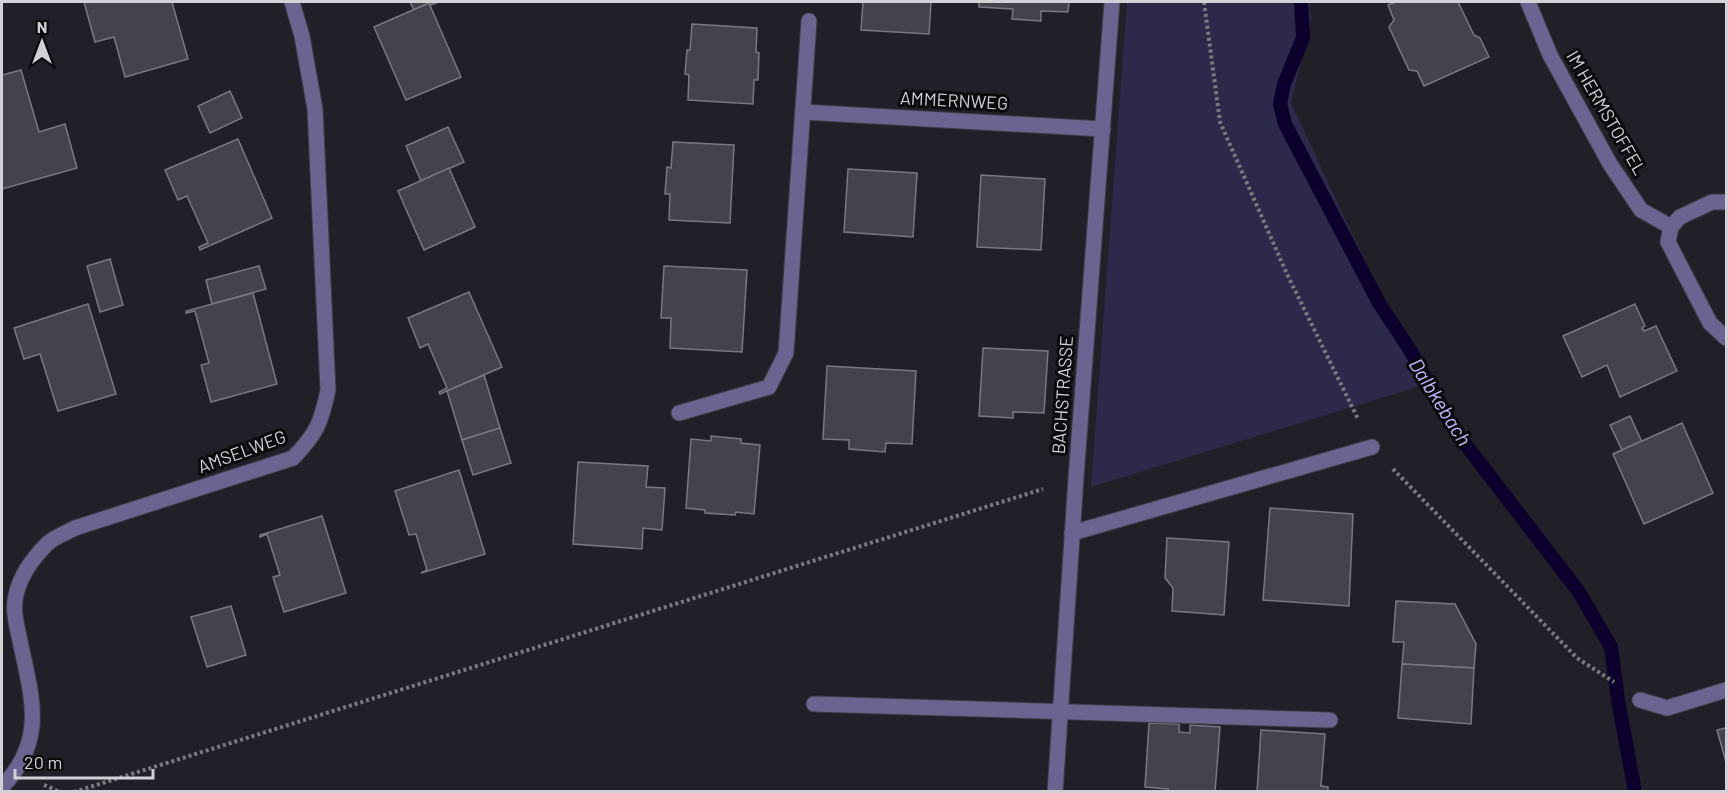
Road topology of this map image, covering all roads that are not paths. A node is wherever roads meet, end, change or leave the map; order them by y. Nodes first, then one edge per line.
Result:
1 (292, 2) edge
2 (1112, 2) edge
3 (1528, 2) edge
4 (809, 21) dead end
5 (802, 112) junction
6 (1103, 129) junction
7 (1726, 202) edge
8 (1671, 227) junction
9 (1726, 338) edge
10 (679, 413) dead end
11 (1372, 447) road end
12 (1072, 533) junction
13 (1726, 690) edge
14 (1640, 700) road end
15 (814, 704) dead end
16 (1060, 711) junction
17 (1330, 720) dead end
18 (2, 788) edge
19 (1055, 792) edge

1 - 18 street, AMSELWEG
2 - 6 street, BACHSTRASSE
3 - 8 street, IM HERMSTOFFEL
4 - 5 street
5 - 6 street, AMMERNWEG
5 - 10 street
6 - 12 street, BACHSTRASSE
7 - 8 street
8 - 9 street
11 - 12 street
12 - 16 street, BACHSTRASSE
13 - 14 street
15 - 16 street
16 - 17 street
16 - 19 street, BACHSTRASSE

